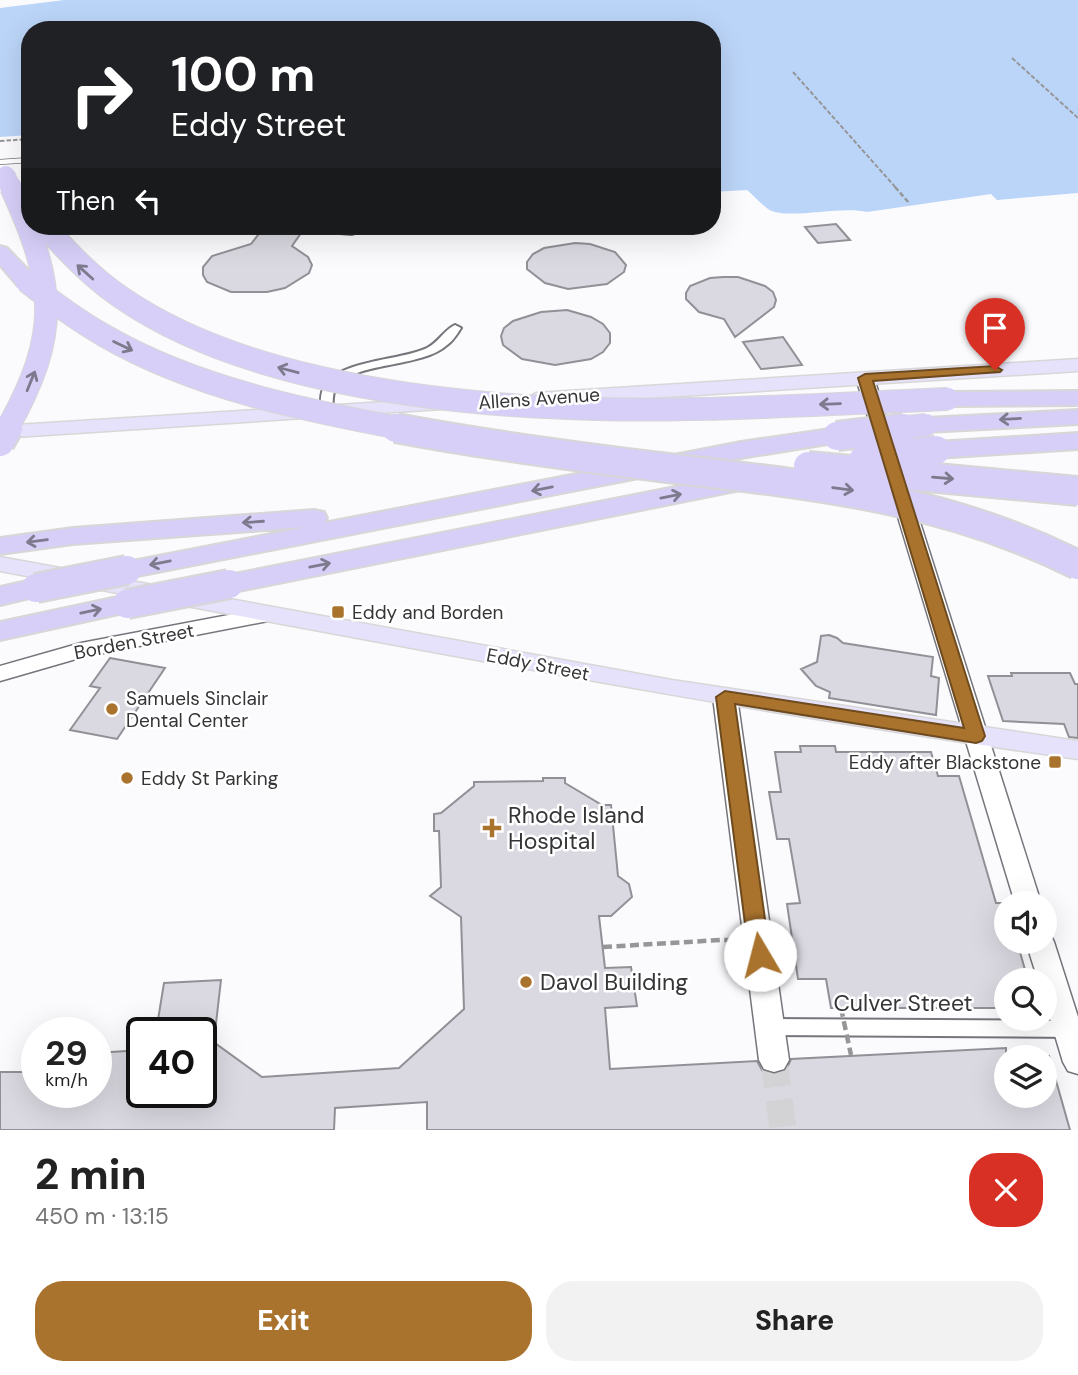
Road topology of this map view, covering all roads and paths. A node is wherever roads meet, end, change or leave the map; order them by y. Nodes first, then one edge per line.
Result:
1 (1012, 58) dead end
2 (793, 72) dead end
3 (1078, 118) edge
4 (21, 140) edge
5 (0, 141) edge
6 (21, 162) edge
7 (2, 167) edge
8 (21, 193) edge
9 (910, 204) dead end
10 (21, 212) edge
11 (31, 235) edge
12 (52, 235) edge
13 (0, 252) edge
14 (455, 328) dead end
15 (1078, 365) edge
16 (865, 378) junction
17 (1078, 398) edge
18 (327, 411) junction
19 (1078, 417) edge
20 (387, 426) junction
21 (0, 432) edge
22 (1078, 441) edge
23 (0, 442) edge
24 (1078, 491) edge
25 (443, 508) junction
26 (0, 546) edge
27 (0, 564) edge
28 (1078, 565) edge
29 (0, 596) edge
30 (270, 614) junction
31 (0, 631) edge
32 (0, 674) edge
33 (725, 697) junction
34 (976, 736) junction
35 (1078, 750) edge
36 (1024, 891) edge
37 (792, 942) dead end
38 (603, 947) dead end
39 (1045, 954) edge
40 (841, 1008) dead end
41 (769, 1027) junction
42 (1073, 1029) edge
43 (851, 1055) dead end
44 (774, 1060) tunnel mouth
45 (1078, 1062) edge

1 - 3 path
2 - 9 path
4 - 5 path
6 - 7 lane
7 - 8 highway, bridge
10 -> 7 highway, bridge
23 -> 11 highway, bridge
17 -> 12 highway, bridge
13 -> 20 highway, bridge
14 - 18 street
15 - 16 main road, Allens Avenue
16 - 18 main road, Allens Avenue
16 - 34 street
18 - 21 main road, Allens Avenue
19 -> 25 highway, bridge
20 -> 24 highway, bridge
20 -> 28 highway, bridge
31 -> 22 highway, bridge
25 -> 26 highway
25 -> 29 highway, bridge
27 - 30 main road, Eddy Street
30 - 32 street, Borden Street
30 - 33 main road, Eddy Street
33 - 34 main road, Eddy Street
33 - 41 street
34 - 35 main road, Eddy Street
34 - 36 street
37 - 38 path, bridge
39 - 42 street
40 - 43 path, bridge
41 - 42 street, Culver Street
41 - 44 street
42 - 45 street

